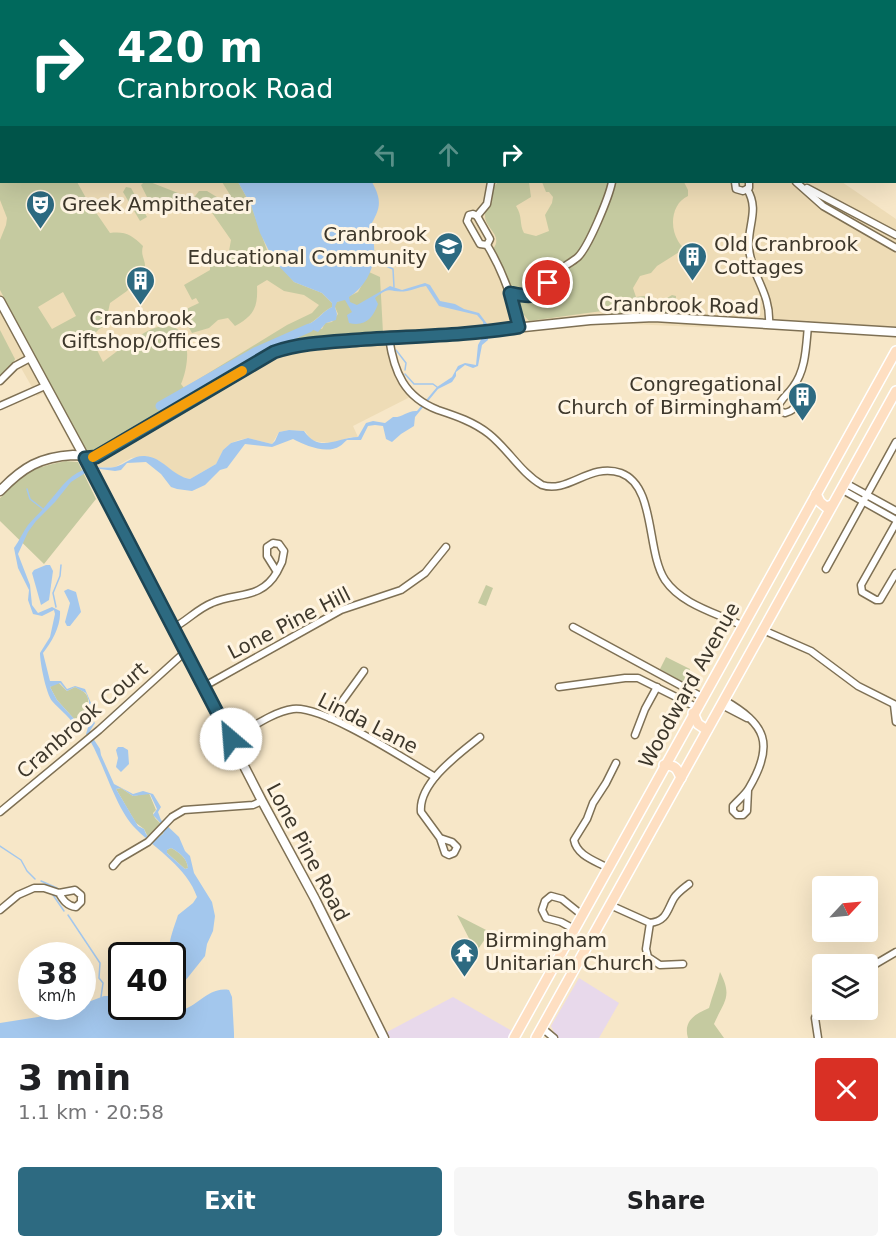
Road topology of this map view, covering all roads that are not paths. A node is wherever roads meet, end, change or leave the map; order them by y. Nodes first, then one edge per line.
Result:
1 (491, 183) edge
2 (612, 183) edge
3 (735, 183) edge
4 (749, 183) edge
5 (797, 183) edge
6 (798, 183) edge
7 (747, 189) junction
8 (837, 204) junction
9 (831, 210) junction
10 (477, 216) junction
11 (868, 220) junction
12 (863, 229) junction
13 (896, 235) edge
14 (487, 245) junction
15 (896, 248) edge
16 (510, 293) junction
17 (0, 301) edge
18 (770, 324) junction
19 (808, 326) junction
20 (519, 327) junction
21 (896, 332) edge
22 (389, 338) junction
23 (896, 351) edge
24 (30, 358) junction
25 (0, 381) edge
26 (45, 386) junction
27 (793, 388) dead end
28 (896, 391) edge
29 (0, 406) edge
30 (896, 442) edge
31 (85, 458) junction
32 (843, 486) junction
33 (0, 491) edge
34 (816, 494) junction
35 (865, 498) junction
36 (832, 505) junction
37 (896, 511) edge
38 (896, 521) edge
39 (446, 547) dead end
40 (826, 568) dead end
41 (277, 572) dead end
42 (896, 573) edge
43 (743, 626) junction
44 (573, 627) dead end
45 (173, 628) junction
46 (763, 630) junction
47 (185, 652) junction
48 (364, 671) dead end
49 (203, 687) junction
50 (559, 687) dead end
51 (657, 687) junction
52 (702, 697) junction
53 (723, 702) junction
54 (895, 705) edge
55 (695, 710) junction
56 (330, 718) junction
57 (896, 722) edge
58 (708, 730) junction
59 (635, 735) dead end
60 (480, 737) dead end
61 (231, 739) junction
62 (616, 762) dead end
63 (664, 765) junction
64 (435, 777) junction
65 (681, 778) junction
66 (748, 790) dead end
67 (262, 801) junction
68 (0, 812) edge
69 (440, 838) dead end
70 (113, 866) dead end
71 (608, 868) junction
72 (689, 884) dead end
73 (59, 893) dead end
74 (610, 905) junction
75 (0, 909) edge
76 (582, 915) junction
77 (650, 923) junction
78 (574, 929) junction
79 (896, 952) edge
80 (878, 963) edge
81 (683, 964) dead end
82 (815, 1020) edge
83 (542, 1028) junction
84 (384, 1038) edge
85 (514, 1038) edge
86 (536, 1038) edge
87 (554, 1038) edge
88 (818, 1038) edge

1 - 10 street
2 - 16 street
3 - 7 street
4 - 7 street
5 - 9 street
6 - 8 street
7 - 18 street
8 - 9 street
8 - 11 street
9 - 12 street
10 - 14 street
10 - 14 street
11 - 12 street
11 - 13 street
12 - 15 street
14 - 16 street
16 - 20 street
17 - 24 street, Lone Pine Road
18 - 19 street, Cranbrook Road
18 - 20 street, Cranbrook Road
19 - 21 street, Cranbrook Road
19 - 27 street
20 - 22 street, Cranbrook Road
22 - 31 street, Cranbrook Road
22 - 43 street
23 - 34 main road, Woodward Avenue
24 - 25 street
24 - 26 street, Lone Pine Road
26 - 29 street
26 - 31 street, Lone Pine Road
28 - 32 main road, Woodward Avenue
30 - 35 street
31 - 33 street, Cranbrook Road
31 - 45 street, Lone Pine Road
32 - 35 street
32 - 36 main road, Woodward Avenue
34 - 36 main road
34 - 43 main road, Woodward Avenue
35 - 37 street
35 - 38 street
35 - 40 street
36 - 46 main road, Woodward Avenue
38 - 42 street
39 - 49 street, Lone Pine Hill
41 - 45 street
43 - 52 main road, Woodward Avenue
44 - 52 street
45 - 47 street, Lone Pine Road
46 - 53 main road, Woodward Avenue
46 - 54 street
47 - 49 street, Lone Pine Road
47 - 68 street, Cranbrook Court
48 - 56 street
49 - 61 street, Lone Pine Road
50 - 51 street
51 - 55 street
51 - 59 street
52 - 55 main road, Woodward Avenue
53 - 58 main road, Woodward Avenue
53 - 66 street
54 - 57 street
55 - 58 main road
55 - 63 main road, Woodward Avenue
56 - 61 street, Linda Lane
56 - 64 street, Linda Lane
58 - 65 main road, Woodward Avenue
60 - 64 street
61 - 67 street, Lone Pine Road
62 - 71 street
63 - 65 main road
63 - 71 main road, Woodward Avenue
64 - 69 street
65 - 74 main road, Woodward Avenue
67 - 70 street
67 - 84 street, Lone Pine Road
71 - 76 main road, Woodward Avenue
72 - 77 street
73 - 75 street
74 - 77 street
74 - 83 main road, Woodward Avenue
76 - 78 main road, Woodward Avenue
76 - 78 street
77 - 81 street
78 - 85 main road, Woodward Avenue
79 - 80 street
82 - 88 street
83 - 86 main road, Woodward Avenue
83 - 87 street

